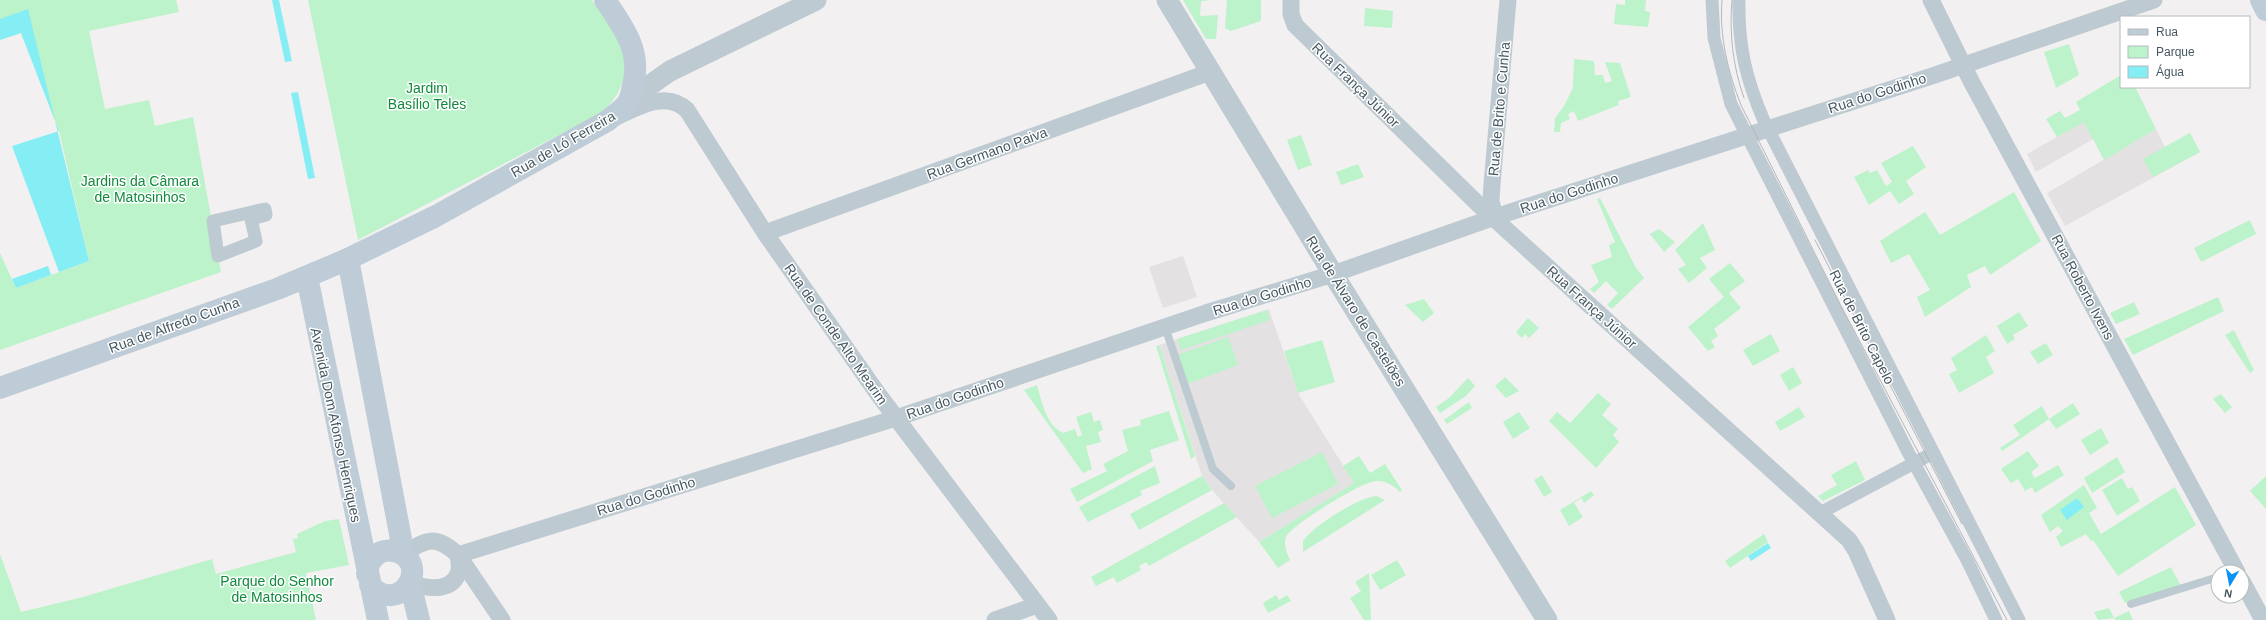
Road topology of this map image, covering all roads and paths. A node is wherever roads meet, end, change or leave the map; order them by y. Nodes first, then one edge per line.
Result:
1 (605, 0) edge
2 (816, 0) edge
3 (1167, 0) edge
4 (1291, 0) edge
5 (1508, 0) edge
6 (1712, 0) edge
7 (1738, 0) edge
8 (1931, 0) edge
9 (2154, 0) edge
10 (2261, 0) edge
11 (2266, 10) edge
12 (1963, 65) junction
13 (1210, 72) junction
14 (630, 99) junction
15 (607, 121) junction
16 (1766, 125) junction
17 (1745, 132) junction
18 (1777, 146) junction
19 (1756, 154) junction
20 (266, 215) joint
21 (1495, 217) junction
22 (764, 233) junction
23 (348, 260) junction
24 (1333, 274) junction
25 (307, 277) junction
26 (1165, 327) junction
27 (0, 388) edge
28 (896, 418) junction
29 (1933, 453) junction
30 (1914, 463) junction
31 (1231, 486) dead end
32 (1959, 504) junction
33 (1820, 513) junction
34 (1941, 513) junction
35 (404, 555) junction
36 (458, 555) junction
37 (2232, 564) edge
38 (2210, 579) edge
39 (369, 580) junction
40 (410, 584) junction
41 (2250, 597) edge
42 (2131, 604) dead end
43 (1037, 605) junction
44 (378, 620) edge
45 (419, 620) edge
46 (502, 620) edge
47 (995, 620) edge
48 (1048, 620) edge
49 (1547, 620) edge
50 (1887, 620) edge
51 (1996, 620) edge
52 (2019, 620) edge
53 (2263, 620) edge

1 - 14 main road
2 - 14 street, Rua de Ló Ferreira
3 - 13 street, Rua de Álvaro de Castelões
4 - 21 street, Rua França Júnior
5 - 21 street, Rua de Brito e Cunha
6 - 17 street, Rua de Brito Capelo
7 - 16 street, Rua de Brito Capelo
8 - 12 street, Rua Roberto Ivens
9 - 12 street, Rua do Godinho
10 - 11 main road
12 - 16 street, Rua do Godinho
12 - 37 street, Rua Roberto Ivens
13 - 22 street, Rua Germano Paiva
13 - 24 street, Rua de Álvaro de Castelões
14 - 15 main road, Rua de Ló Ferreira
15 - 22 street, Rua de Conde Alto Mearim
15 - 23 main road, Rua de Ló Ferreira
16 - 17 street, Rua do Godinho
16 - 18 street, Rua de Brito Capelo
17 - 19 street, Rua de Brito Capelo
17 - 21 street, Rua do Godinho
18 - 19 street
18 - 29 street, Rua de Brito Capelo
19 - 30 street, Rua de Brito Capelo
20 - 20 street
21 - 24 street, Rua do Godinho
21 - 33 street, Rua França Júnior
22 - 28 street, Rua de Conde Alto Mearim
23 - 25 main road, Rua de Alfredo Cunha
23 - 35 main road
24 - 26 street, Rua do Godinho
24 - 49 street, Rua de Álvaro de Castelões
25 - 27 main road, Rua de Alfredo Cunha
25 - 39 main road, Avenida Dom Afonso Henriques
26 - 28 street, Rua do Godinho
26 - 31 lane
28 - 36 street, Rua do Godinho
28 - 43 street, Rua de Conde Alto Mearim
29 - 30 street
29 - 32 street, Rua de Brito Capelo
30 - 33 street
30 - 34 street, Rua de Brito Capelo
32 - 34 street
32 - 52 street, Rua de Brito Capelo
33 - 50 street, Rua França Júnior
34 - 51 street, Rua de Brito Capelo
35 - 36 street
35 - 39 main road
35 - 40 main road
36 - 40 street
36 - 46 street
38 - 42 lane
39 - 40 main road
39 - 44 main road, Avenida Dom Afonso Henriques
40 - 45 main road
41 - 53 street, Rua Roberto Ivens
43 - 47 street
43 - 48 street, Rua de Conde Alto Mearim

